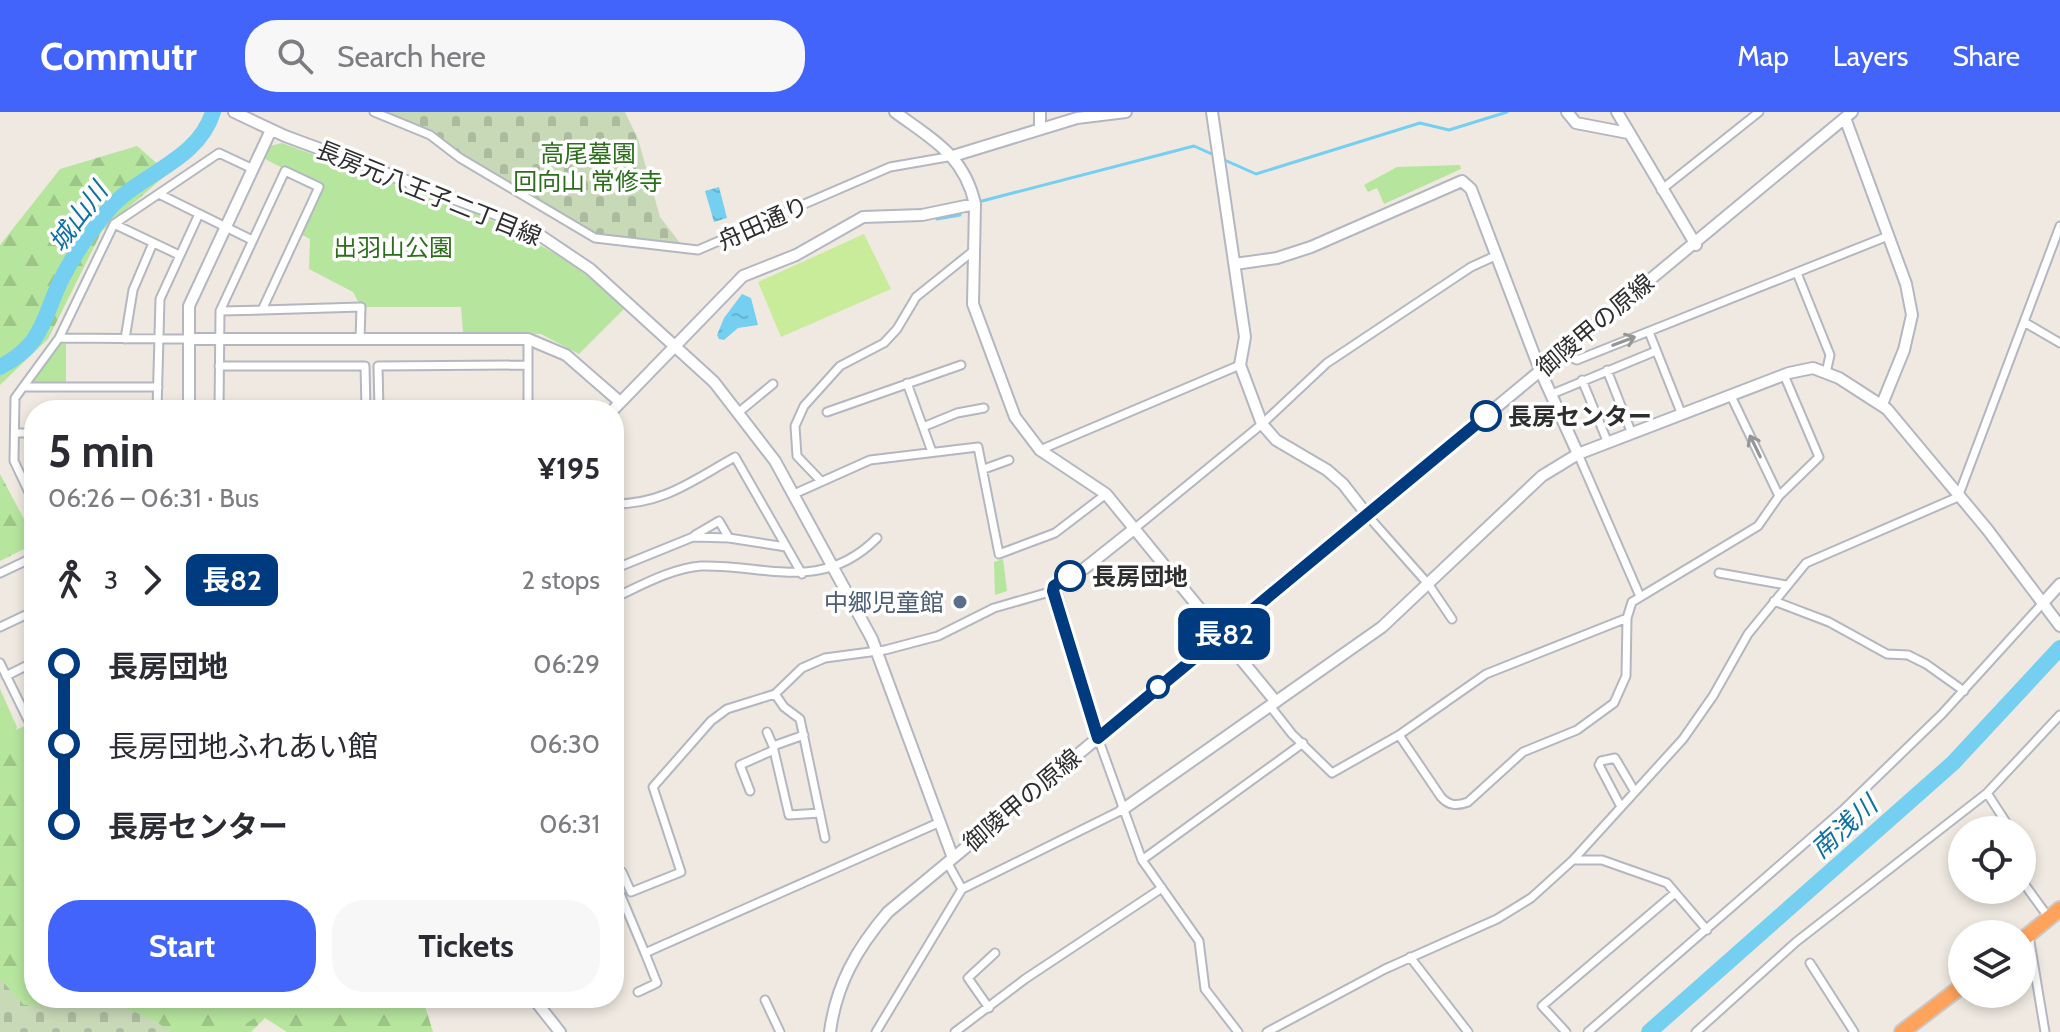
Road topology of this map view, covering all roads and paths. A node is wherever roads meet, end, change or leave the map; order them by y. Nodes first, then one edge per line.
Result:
1 (234, 112) edge
2 (374, 112) edge
3 (895, 112) edge
4 (1040, 112) edge
5 (1126, 112) edge
6 (1212, 112) edge
7 (1567, 112) edge
8 (1617, 112) edge
9 (1759, 112) edge
10 (248, 115) edge
11 (1849, 115) edge
12 (1040, 129) junction
13 (271, 130) junction
14 (1628, 133) junction
15 (953, 156) junction
16 (253, 169) junction
17 (1661, 190) junction
18 (159, 194) junction
19 (975, 204) junction
20 (199, 214) junction
21 (114, 224) junction
22 (2060, 226) edge
23 (225, 227) junction
24 (1888, 236) junction
25 (252, 240) junction
26 (153, 243) junction
27 (1696, 245) junction
28 (2056, 248) edge
29 (972, 252) junction
30 (177, 254) junction
31 (1495, 256) junction
32 (1235, 264) junction
33 (1797, 273) junction
34 (262, 310) junction
35 (220, 311) junction
36 (2024, 322) junction
37 (1649, 332) junction
38 (59, 338) junction
39 (125, 339) junction
40 (158, 339) junction
41 (188, 339) junction
42 (219, 339) junction
43 (360, 339) junction
44 (528, 339) junction
45 (2060, 343) edge
46 (675, 345) junction
47 (1656, 351) junction
48 (1561, 353) junction
49 (528, 365) junction
50 (961, 365) dead end
51 (1240, 365) junction
52 (219, 366) junction
53 (1540, 370) junction
54 (1607, 370) junction
55 (1826, 373) junction
56 (1784, 375) junction
57 (759, 379) dead end
58 (1582, 380) junction
59 (907, 383) junction
60 (24, 387) junction
61 (158, 387) junction
62 (1552, 394) junction
63 (1731, 396) junction
64 (157, 400) edge
65 (189, 400) edge
66 (219, 400) edge
67 (366, 400) edge
68 (379, 400) edge
69 (528, 400) edge
70 (610, 400) edge
71 (622, 400) edge
72 (1882, 404) junction
73 (984, 408) dead end
74 (739, 412) junction
75 (827, 412) dead end
76 (1682, 415) junction
77 (1262, 424) junction
78 (923, 427) junction
79 (15, 433) junction
80 (24, 433) edge
81 (1632, 434) junction
82 (1608, 443) junction
83 (1040, 450) junction
84 (932, 452) junction
85 (1578, 454) junction
86 (1009, 460) dead end
87 (984, 469) junction
88 (22, 479) joint
89 (820, 480) junction
90 (24, 483) edge
91 (794, 494) junction
92 (1106, 494) junction
93 (1779, 496) junction
94 (1958, 497) junction
95 (624, 504) edge
96 (1368, 516) junction
97 (1134, 529) junction
98 (693, 537) junction
99 (729, 538) junction
100 (877, 538) dead end
101 (786, 547) junction
102 (24, 562) edge
103 (833, 564) junction
104 (624, 565) edge
105 (0, 573) edge
106 (1719, 573) dead end
107 (802, 574) junction
108 (2060, 584) edge
109 (1429, 585) junction
110 (1786, 585) junction
111 (1053, 591) junction
112 (624, 594) edge
113 (1639, 594) junction
114 (1774, 601) junction
115 (2045, 608) junction
116 (24, 616) edge
117 (1627, 618) junction
118 (1452, 619) dead end
119 (2060, 626) edge
120 (0, 627) edge
121 (1223, 634) junction
122 (877, 651) junction
123 (0, 663) edge
124 (24, 667) edge
125 (6, 676) junction
126 (1964, 691) junction
127 (775, 694) junction
128 (1273, 704) junction
129 (24, 712) edge
130 (2060, 715) edge
131 (767, 732) dead end
132 (804, 735) junction
133 (1399, 735) junction
134 (1098, 738) junction
135 (1303, 743) junction
136 (774, 748) junction
137 (750, 791) dead end
138 (1635, 792) junction
139 (1987, 793) junction
140 (1621, 807) junction
141 (1122, 810) junction
142 (820, 813) junction
143 (2002, 816) edge
144 (938, 823) junction
145 (825, 838) dead end
146 (950, 860) junction
147 (1142, 860) junction
148 (1573, 860) junction
149 (624, 876) edge
150 (1162, 888) junction
151 (962, 889) junction
152 (1675, 893) junction
153 (2036, 896) edge
154 (624, 903) edge
155 (2055, 914) edge
156 (2036, 929) edge
157 (1707, 930) junction
158 (645, 953) junction
159 (995, 953) dead end
160 (1410, 957) junction
161 (1810, 963) dead end
162 (2036, 989) edge
163 (638, 992) dead end
164 (1948, 997) edge
165 (765, 1001) dead end
166 (541, 1008) edge
167 (989, 1008) junction
168 (560, 1032) edge
169 (780, 1032) edge
170 (830, 1032) edge
171 (876, 1032) edge
172 (955, 1032) edge
173 (1238, 1032) edge
174 (1267, 1032) edge
175 (1468, 1032) edge
176 (1566, 1032) edge
177 (1588, 1032) edge
178 (1696, 1032) edge
179 (1854, 1032) edge
180 (1902, 1032) edge
181 (2045, 1032) edge

1 - 10 street, 長房元八王子二丁目線
2 - 15 street, 舟田通り
3 - 15 street
4 - 12 street
5 - 12 street, 舟田通り
6 - 32 street
7 - 14 street
8 - 14 street
9 - 17 street
10 - 13 street, 長房元八王子二丁目線
11 - 24 street
11 - 27 street, 御陵甲の原線
12 - 15 street, 舟田通り
13 - 16 street
13 - 46 street, 長房元八王子二丁目線
14 - 17 street
15 - 19 street
16 - 18 street
16 - 23 street
17 - 27 street
18 - 20 street
18 - 21 street
19 - 29 street
19 - 46 street
20 - 23 street
20 - 30 street
21 - 26 street
21 - 38 street
22 - 28 street
23 - 25 street
23 - 41 street
24 - 33 street
24 - 72 street
25 - 34 street
25 - 35 street
26 - 30 street
26 - 39 street
27 - 48 street, 御陵甲の原線
28 - 36 street
29 - 83 street
29 - 89 street
30 - 40 street
31 - 32 street
31 - 53 street
31 - 77 street
32 - 51 street
33 - 37 street
33 - 55 street
34 - 35 street
34 - 43 street
35 - 42 street
36 - 45 street
36 - 94 street
37 - 47 street
48 -> 37 street
38 - 39 street
38 - 60 street
39 - 40 street
40 - 41 street
40 - 61 street
41 - 42 street
41 - 65 street
42 - 43 street
42 - 52 street
43 - 44 street
44 - 49 street
44 - 70 street
46 - 71 street
46 - 74 street, 長房元八王子二丁目線
47 - 54 street
47 - 76 street
48 - 53 street, 御陵甲の原線
49 - 68 street
49 - 69 street
50 - 59 street
51 - 77 street
51 - 83 street
52 - 66 street
52 - 67 street
53 - 62 street
53 - 96 street, 御陵甲の原線
54 - 58 street
54 - 81 street
55 - 56 street
55 - 72 street
56 - 63 street
56 - 93 street
57 - 74 street
58 - 62 street
58 - 82 street
59 - 75 street
59 - 78 street
60 - 61 street
60 - 79 street
61 - 64 street
62 - 85 street
63 - 76 street
93 -> 63 street
72 - 94 street
73 - 78 street
74 - 91 street, 長房元八王子二丁目線
76 - 81 street
77 - 96 street
77 - 97 street
78 - 84 street
79 - 80 street
79 - 88 street
81 - 82 street
82 - 85 street
83 - 92 street
84 - 87 street
84 - 89 street
85 - 109 street
85 - 113 street
86 - 87 street
87 - 92 street
88 - 90 street
89 - 91 street
91 - 103 street, 長房元八王子二丁目線
92 - 97 street
93 - 113 street
94 - 110 street
94 - 115 street
95 - 101 street
96 - 109 street
96 - 121 street, 御陵甲の原線
97 - 111 street
97 - 121 street
98 - 99 street
98 - 99 street
98 - 104 street
99 - 101 street
100 - 103 street
101 - 107 street
102 - 105 street
103 - 107 street
103 - 122 street, 長房元八王子二丁目線
106 - 110 street
107 - 112 street
108 - 115 street
109 - 118 street
109 - 128 street
110 - 114 street
111 - 122 street
111 - 134 street
113 - 117 street
114 - 126 street
114 - 138 street
115 - 119 street
115 - 126 street
116 - 120 street
117 - 133 street
117 - 133 street
121 - 128 street
121 - 134 street, 御陵甲の原線
122 - 127 street
122 - 144 street, 長房元八王子二丁目線
123 - 125 street
124 - 125 street
125 - 129 street
126 - 157 street
127 - 132 street
127 - 149 street
128 - 135 street
128 - 141 street
130 - 139 street
131 - 136 street
132 - 136 street
132 - 142 street
133 - 135 street
134 - 141 street
134 - 146 street, 御陵甲の原線
135 - 147 street
136 - 137 street
136 - 142 street
138 - 140 street
138 - 140 street
139 - 143 street
139 - 178 street
140 - 148 street
141 - 147 street
141 - 151 street
142 - 145 street
144 - 146 street, 長房元八王子二丁目線
144 - 158 street
146 - 151 street
146 - 170 street, 御陵甲の原線
147 - 150 street
148 - 152 street
148 - 160 street
150 - 167 street
150 - 173 street
151 - 171 street
152 - 157 street
152 - 176 street
153 - 155 street
154 - 158 street
155 - 156 highway
157 - 177 street
158 - 163 street
159 - 167 street
160 - 174 street
160 - 175 street
161 - 179 street
162 - 181 street
164 - 180 highway
165 - 169 street
166 - 168 street
167 - 172 street

